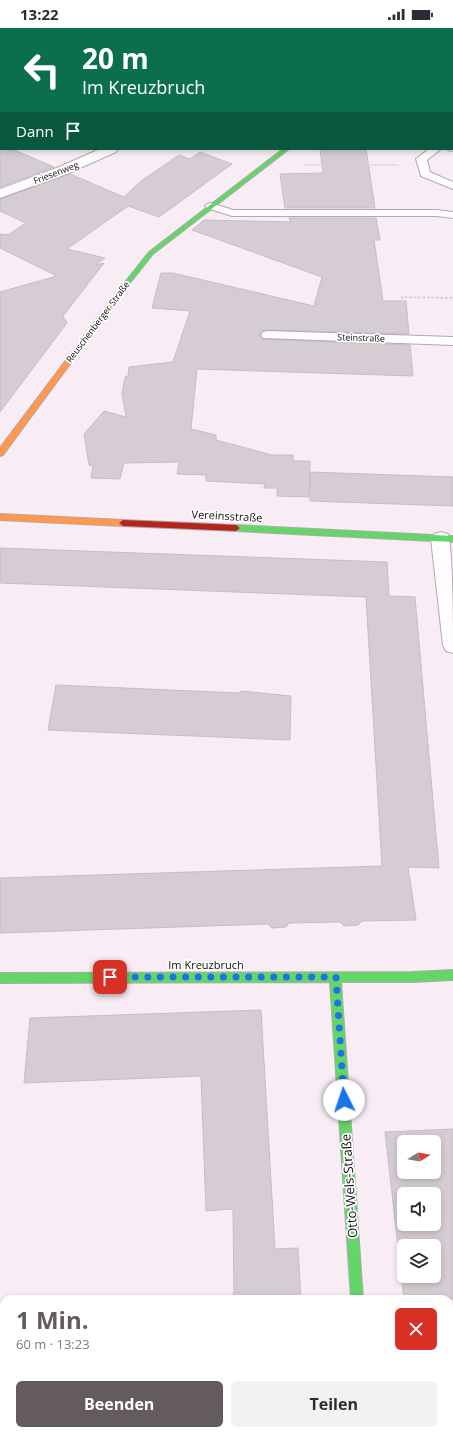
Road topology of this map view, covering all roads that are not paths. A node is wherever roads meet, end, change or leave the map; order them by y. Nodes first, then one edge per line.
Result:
1 (109, 150) edge
2 (285, 150) edge
3 (434, 150) edge
4 (453, 186) edge
5 (0, 194) edge
6 (211, 206) junction
7 (453, 215) edge
8 (268, 335) dead end
9 (452, 341) edge
10 (453, 355) edge
11 (0, 453) edge
12 (0, 517) edge
13 (447, 539) edge
14 (453, 645) edge
15 (453, 975) edge
16 (336, 977) junction
17 (0, 978) edge
18 (356, 1295) edge

1 - 5 street, Friesenweg
2 - 6 street, Reuschenberger Straße
3 - 4 lane
6 - 7 lane
6 - 11 street, Reuschenberger Straße
8 - 9 lane, Steinstraße
9 - 10 lane
12 - 13 street, Vereinsstraße
13 - 14 street
15 - 16 street, Im Kreuzbruch
16 - 17 street, Im Kreuzbruch
16 - 18 street, Otto-Wels-Straße

